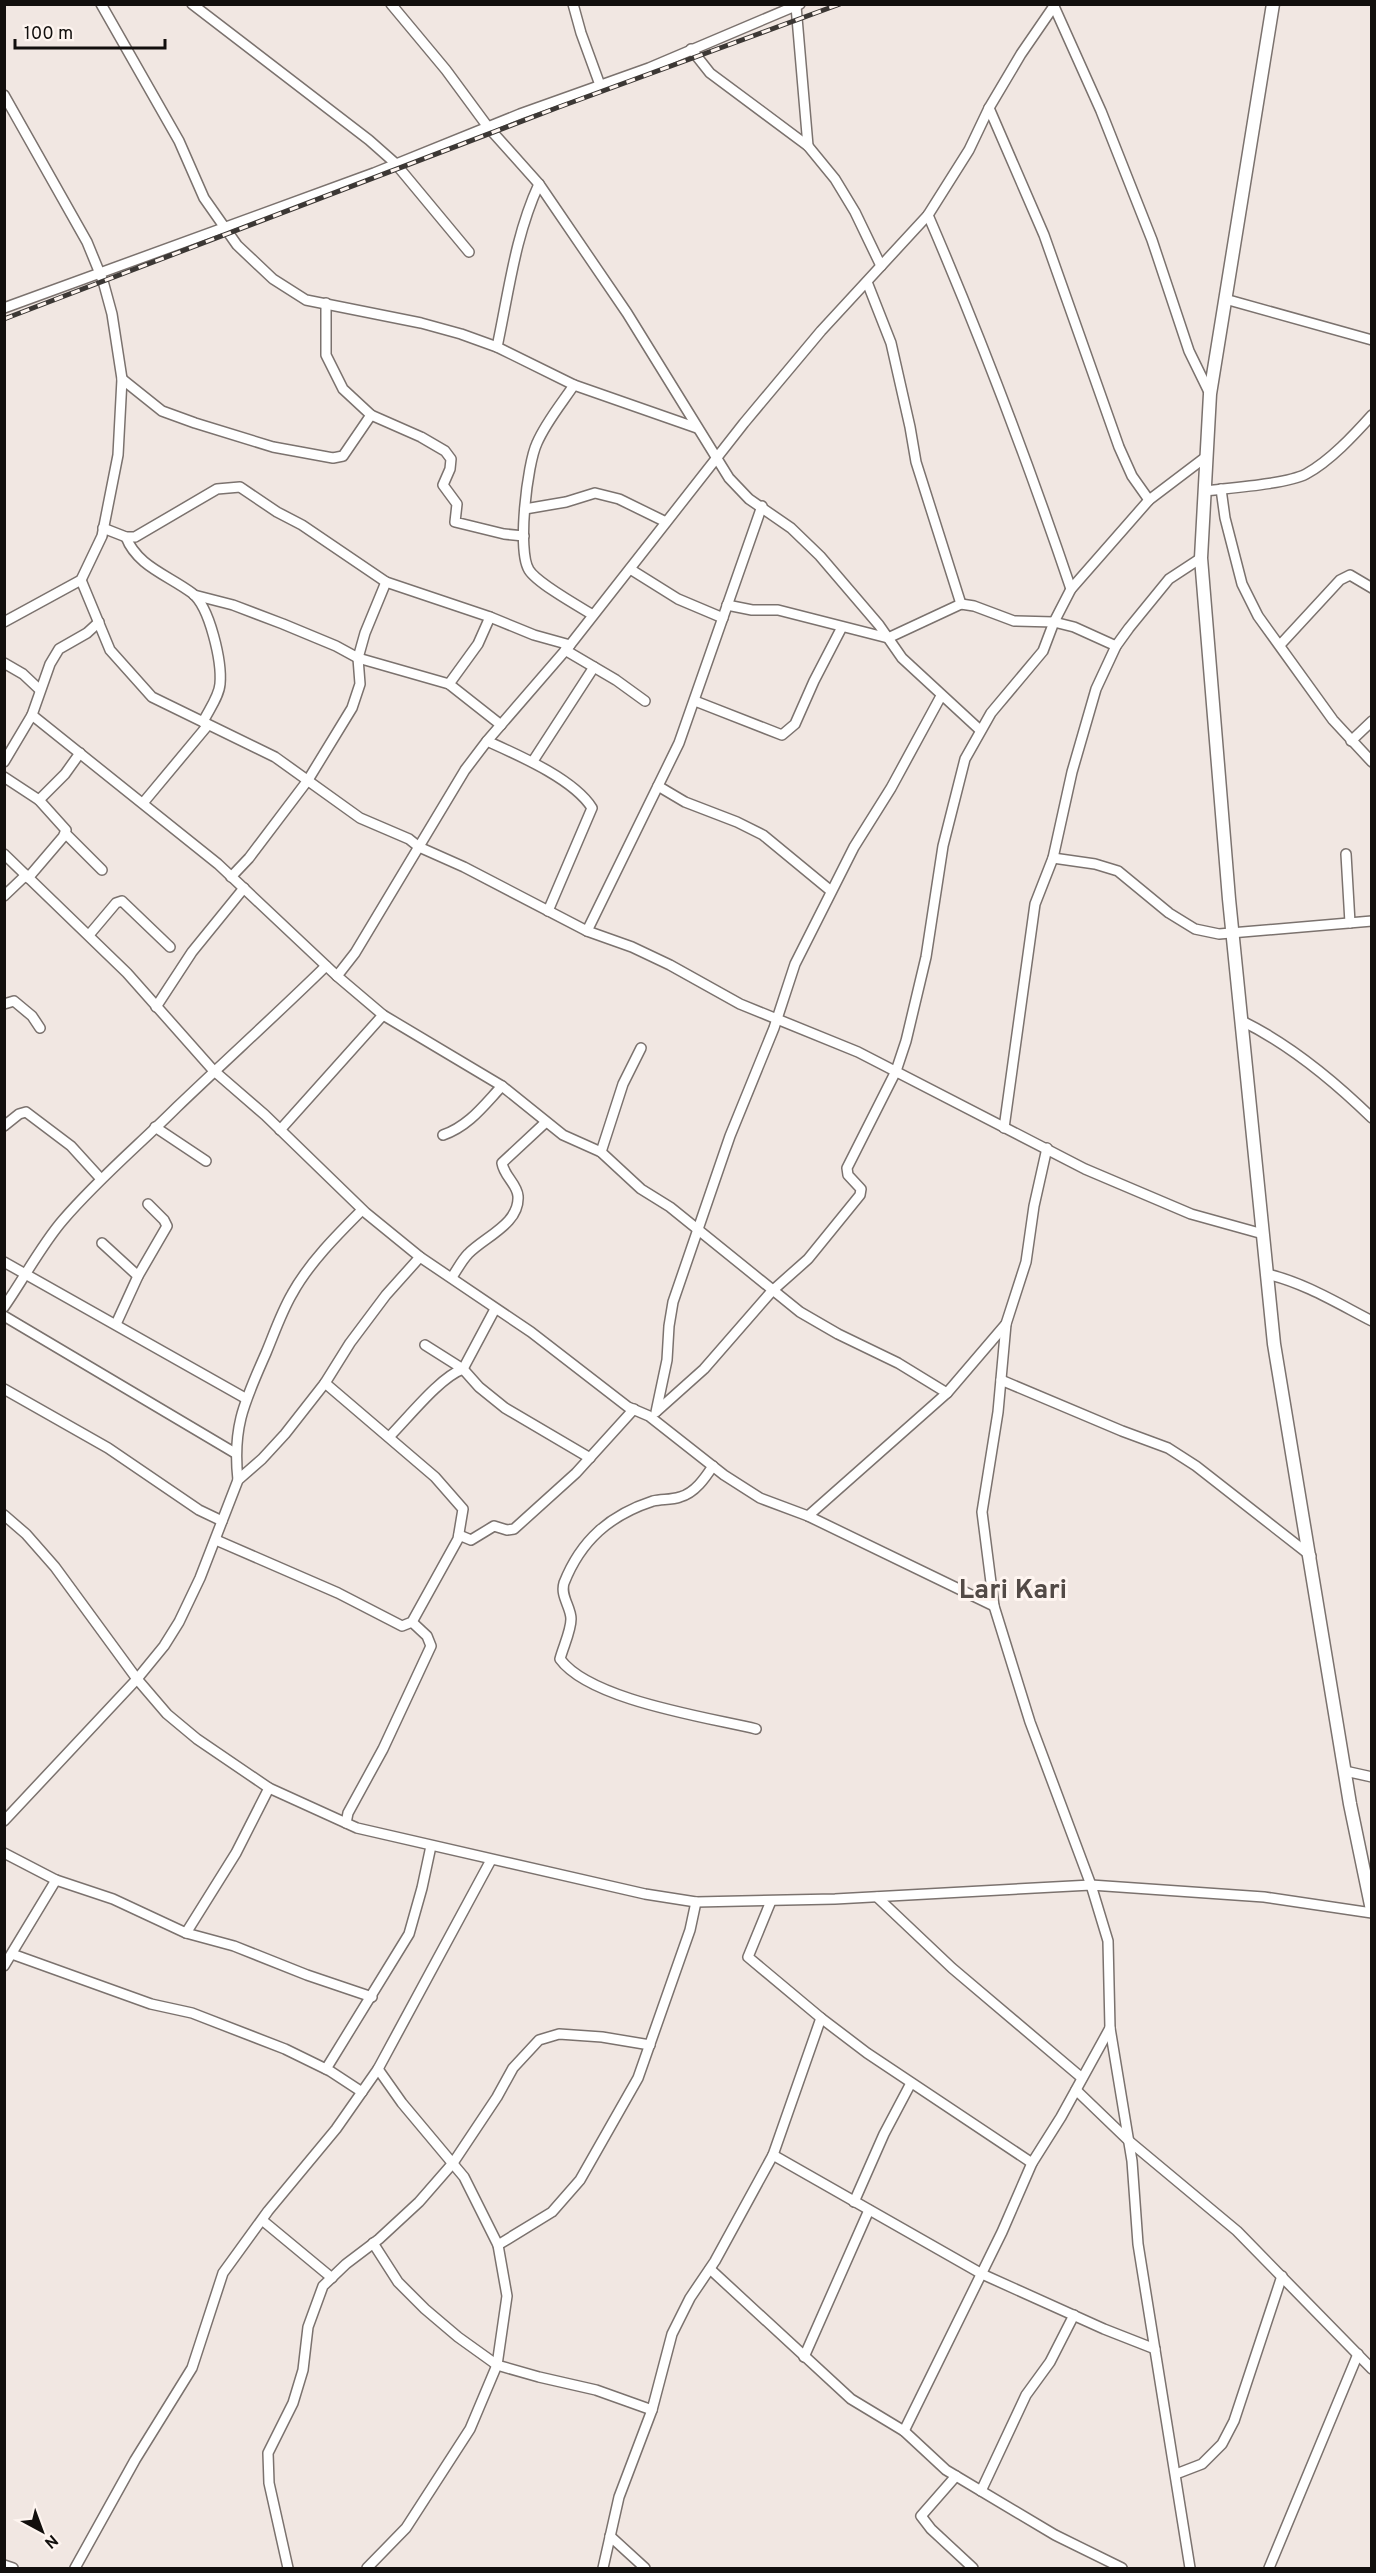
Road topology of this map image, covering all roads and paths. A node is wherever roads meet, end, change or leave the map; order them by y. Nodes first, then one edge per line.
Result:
1 (101, 4) edge
2 (192, 4) edge
3 (391, 4) edge
4 (573, 4) edge
5 (1273, 4) edge
6 (798, 5) edge
7 (1054, 5) edge
8 (691, 50) junction
9 (600, 85) junction
10 (4, 95) edge
11 (989, 108) junction
12 (488, 127) junction
13 (808, 146) junction
14 (395, 163) junction
15 (539, 184) junction
16 (928, 215) junction
17 (225, 228) junction
18 (469, 252) dead end
19 (881, 266) junction
20 (99, 273) junction
21 (867, 282) junction
22 (4, 296) edge
23 (1225, 299) junction
24 (326, 303) junction
25 (8, 307) edge
26 (1371, 340) edge
27 (497, 347) junction
28 (122, 379) junction
29 (574, 385) junction
30 (1210, 394) junction
31 (371, 415) junction
32 (1371, 415) edge
33 (697, 428) junction
34 (1206, 456) junction
35 (716, 458) junction
36 (1221, 489) junction
37 (1205, 491) junction
38 (1149, 500) junction
39 (762, 506) junction
40 (525, 509) junction
41 (666, 522) junction
42 (104, 528) junction
43 (524, 536) junction
44 (126, 537) junction
45 (1202, 558) junction
46 (630, 569) junction
47 (81, 580) junction
48 (386, 582) junction
49 (1371, 588) edge
50 (1071, 589) junction
51 (194, 595) junction
52 (961, 604) junction
53 (728, 605) junction
54 (4, 607) edge
55 (593, 615) junction
56 (490, 617) junction
57 (723, 618) junction
58 (8, 619) edge
59 (99, 622) junction
60 (1054, 622) junction
61 (842, 627) junction
62 (888, 638) junction
63 (1280, 645) junction
64 (1116, 646) junction
65 (568, 648) junction
66 (358, 658) junction
67 (4, 663) edge
68 (594, 667) junction
69 (449, 684) junction
70 (40, 690) junction
71 (941, 696) junction
72 (645, 700) dead end
73 (695, 701) junction
74 (32, 715) junction
75 (1371, 721) edge
76 (205, 723) junction
77 (501, 724) junction
78 (980, 730) junction
79 (487, 741) junction
80 (1351, 741) junction
81 (80, 753) junction
82 (533, 761) junction
83 (4, 762) edge
84 (1371, 762) edge
85 (4, 777) edge
86 (309, 780) junction
87 (658, 786) junction
88 (39, 800) junction
89 (143, 803) junction
90 (66, 834) junction
91 (419, 847) junction
92 (4, 854) edge
93 (1346, 854) dead end
94 (1053, 858) junction
95 (102, 870) dead end
96 (27, 876) junction
97 (231, 877) junction
98 (244, 888) junction
99 (831, 891) junction
100 (4, 896) edge
101 (548, 910) junction
102 (1371, 921) edge
103 (1350, 923) junction
104 (587, 932) junction
105 (1233, 933) junction
106 (89, 936) junction
107 (170, 947) dead end
108 (326, 966) junction
109 (337, 976) junction
110 (4, 1004) edge
111 (156, 1007) junction
112 (383, 1015) junction
113 (776, 1018) junction
114 (1242, 1021) junction
115 (40, 1028) dead end
116 (641, 1048) dead end
117 (213, 1070) junction
118 (896, 1071) junction
119 (502, 1086) junction
120 (1371, 1118) edge
121 (546, 1122) junction
122 (4, 1126) edge
123 (155, 1127) junction
124 (1004, 1128) junction
125 (280, 1130) junction
126 (443, 1135) dead end
127 (1047, 1148) junction
128 (601, 1152) junction
129 (206, 1161) dead end
130 (101, 1179) junction
131 (148, 1204) dead end
132 (362, 1210) junction
133 (698, 1231) junction
134 (1263, 1233) junction
135 (102, 1243) dead end
136 (420, 1257) junction
137 (4, 1262) edge
138 (1267, 1274) junction
139 (27, 1275) junction
140 (138, 1276) junction
141 (452, 1277) junction
142 (772, 1291) junction
143 (4, 1307) edge
144 (495, 1309) junction
145 (4, 1316) edge
146 (1371, 1321) edge
147 (116, 1324) junction
148 (1006, 1324) junction
149 (425, 1345) dead end
150 (463, 1369) junction
151 (1001, 1380) junction
152 (325, 1383) junction
153 (4, 1389) edge
154 (947, 1393) junction
155 (245, 1398) junction
156 (634, 1409) junction
157 (653, 1414) junction
158 (389, 1437) junction
159 (235, 1453) junction
160 (590, 1458) junction
161 (713, 1466) junction
162 (238, 1480) junction
163 (4, 1515) edge
164 (808, 1516) junction
165 (222, 1521) junction
166 (459, 1535) junction
167 (216, 1540) junction
168 (1311, 1556) junction
169 (994, 1606) junction
170 (412, 1622) junction
171 (137, 1679) junction
172 (756, 1729) dead end
173 (1345, 1771) junction
174 (1371, 1777) edge
175 (269, 1788) junction
176 (4, 1821) edge
177 (346, 1823) junction
178 (431, 1846) junction
179 (4, 1853) edge
180 (490, 1860) junction
181 (57, 1880) junction
182 (1091, 1885) junction
183 (877, 1897) junction
184 (771, 1901) junction
185 (696, 1902) junction
186 (1371, 1911) edge
187 (186, 1933) junction
188 (12, 1954) junction
189 (4, 1966) edge
190 (372, 1997) junction
191 (821, 2018) junction
192 (1110, 2028) junction
193 (650, 2045) junction
194 (326, 2069) junction
195 (378, 2069) junction
196 (1082, 2078) junction
197 (911, 2083) junction
198 (1076, 2090) junction
199 (362, 2092) junction
200 (1129, 2141) junction
201 (773, 2156) junction
202 (453, 2163) junction
203 (1032, 2163) junction
204 (854, 2202) junction
205 (869, 2210) junction
206 (262, 2220) junction
207 (373, 2243) junction
208 (498, 2244) junction
209 (710, 2269) junction
210 (982, 2274) junction
211 (1282, 2276) junction
212 (332, 2278) junction
213 (1074, 2315) junction
214 (1155, 2349) junction
215 (1358, 2354) junction
216 (804, 2357) junction
217 (497, 2365) junction
218 (1371, 2369) edge
219 (652, 2410) junction
220 (904, 2431) junction
221 (1176, 2474) junction
222 (956, 2476) junction
223 (981, 2491) junction
224 (610, 2536) junction
225 (963, 2561) junction
226 (4, 2565) edge
227 (369, 2567) edge
228 (13, 2568) edge
229 (75, 2568) edge
230 (288, 2568) edge
231 (603, 2568) edge
232 (645, 2568) edge
233 (956, 2568) edge
234 (973, 2568) edge
235 (1122, 2568) edge
236 (1190, 2568) edge
237 (1269, 2568) edge

1 - 17 street
2 - 14 street
3 - 12 street
4 - 9 street
5 - 23 street
6 - 8 street
6 - 13 street
7 - 11 street
7 - 30 street
8 - 9 street
8 - 13 street
9 - 12 street
10 - 20 street
11 - 16 street
11 - 38 street
12 - 14 street
12 - 15 street
13 - 19 street
14 - 17 street
14 - 18 street
15 - 27 street
15 - 33 street
16 - 19 street
16 - 50 street
17 - 20 street
17 - 24 street
19 - 21 street
20 - 25 street
20 - 28 street
21 - 35 street
21 - 52 street
22 - 25 street
23 - 26 street
23 - 30 street
24 - 27 street
24 - 31 street
27 - 29 street
28 - 31 street
28 - 42 street
29 - 33 street
29 - 40 street
30 - 34 street
31 - 43 street
32 - 36 street
33 - 35 street
34 - 37 street
34 - 38 street
35 - 39 street
35 - 41 street
36 - 37 street
36 - 63 street
37 - 45 street
38 - 50 street
39 - 53 street
39 - 62 street
40 - 41 street
40 - 43 street
41 - 46 street
42 - 44 street
42 - 47 street
43 - 55 street
44 - 48 street
44 - 51 street
45 - 64 street
45 - 105 street
46 - 55 street
46 - 57 street
47 - 58 street
47 - 59 street
48 - 56 street
48 - 66 street
49 - 63 street
50 - 60 street
51 - 66 street
51 - 76 street
52 - 60 street
52 - 62 street
53 - 57 street
53 - 61 street
54 - 58 street
55 - 65 street
56 - 65 street
56 - 69 street
57 - 73 street
59 - 70 street
59 - 76 street
60 - 64 street
60 - 78 street
61 - 62 street
61 - 73 street
62 - 71 street
63 - 80 street
64 - 94 street
65 - 68 street
65 - 77 street
66 - 69 street
66 - 86 street
67 - 70 street
68 - 72 street
68 - 82 street
69 - 77 street
70 - 74 street
71 - 78 street
71 - 99 street
73 - 87 street
74 - 81 street
74 - 83 street
75 - 80 street
76 - 86 street
76 - 89 street
77 - 79 street
78 - 118 street
79 - 82 street
79 - 91 street
80 - 84 street
81 - 88 street
81 - 89 street
82 - 101 street
85 - 88 street
86 - 91 street
86 - 97 street
87 - 99 street
87 - 104 street
88 - 90 street
89 - 97 street
90 - 95 street
90 - 96 street
91 - 101 street
91 - 109 street
92 - 96 street
93 - 103 street
94 - 105 street
94 - 124 street
96 - 100 street
96 - 106 street
97 - 98 street
98 - 108 street
98 - 111 street
99 - 113 street
101 - 104 street
102 - 103 street
103 - 105 street
104 - 113 street
105 - 114 street
106 - 107 street
106 - 111 street
108 - 109 street
108 - 117 street
109 - 112 street
110 - 115 street
111 - 117 street
112 - 119 street
112 - 125 street
113 - 118 street
113 - 133 street
114 - 120 street
114 - 134 street
116 - 128 street
117 - 123 street
117 - 125 street
118 - 124 street
118 - 142 street
119 - 121 street
119 - 126 street
121 - 128 street
121 - 141 street
122 - 130 street
123 - 129 street
123 - 130 street
124 - 127 street
125 - 132 street
127 - 134 street
127 - 148 street
128 - 133 street
130 - 139 street
131 - 140 street
132 - 136 street
132 - 155 street
133 - 142 street
133 - 157 street
134 - 138 street
135 - 140 street
136 - 141 street
136 - 152 street
137 - 139 street
138 - 146 street
138 - 168 street
139 - 143 street
139 - 147 street
140 - 147 street
141 - 144 street
142 - 154 street
142 - 157 street
144 - 150 street
144 - 156 street
145 - 159 street
147 - 155 street
148 - 151 street
148 - 154 street
149 - 150 street
150 - 158 street
150 - 160 street
151 - 168 street
151 - 169 street
152 - 158 street
152 - 162 street
153 - 165 street
154 - 164 street
155 - 159 street
156 - 157 street
156 - 160 street
157 - 161 street
158 - 166 street
159 - 162 street
160 - 166 street
161 - 164 street
161 - 172 street
162 - 165 street
163 - 171 street
164 - 169 street
165 - 167 street
166 - 170 street
167 - 170 street
167 - 171 street
168 - 173 street
169 - 182 street
170 - 177 street
171 - 175 street
171 - 176 street
173 - 174 street
173 - 186 street
175 - 177 street
175 - 187 street
177 - 178 street
178 - 180 street
178 - 190 street
179 - 181 street
180 - 185 street
180 - 195 street
181 - 187 street
181 - 188 street
182 - 183 street
182 - 186 street
182 - 192 street
183 - 184 street
183 - 196 street
184 - 185 street
184 - 191 street
185 - 193 street
187 - 190 street
188 - 189 street
188 - 194 street
190 - 194 street
191 - 197 street
191 - 201 street
192 - 196 street
192 - 200 street
193 - 202 street
193 - 208 street
194 - 199 street
195 - 199 street
195 - 202 street
196 - 198 street
197 - 203 street
197 - 204 street
198 - 200 street
198 - 203 street
199 - 206 street
200 - 211 street
200 - 214 street
201 - 204 street
201 - 209 street
202 - 207 street
202 - 208 street
203 - 210 street
204 - 205 street
205 - 210 street
205 - 216 street
206 - 212 street
206 - 229 street
207 - 212 street
207 - 217 street
208 - 217 street
209 - 216 street
209 - 219 street
210 - 213 street
210 - 220 street
211 - 215 street
211 - 221 street
212 - 230 street
213 - 214 street
213 - 223 street
214 - 221 street
215 - 218 street
215 - 237 street
216 - 220 street
217 - 219 street
217 - 227 street
219 - 224 street
220 - 222 street
221 - 236 street
222 - 223 street
222 - 225 street
223 - 235 street
224 - 231 street
224 - 232 street
225 - 233 street
225 - 234 street
226 - 228 street

